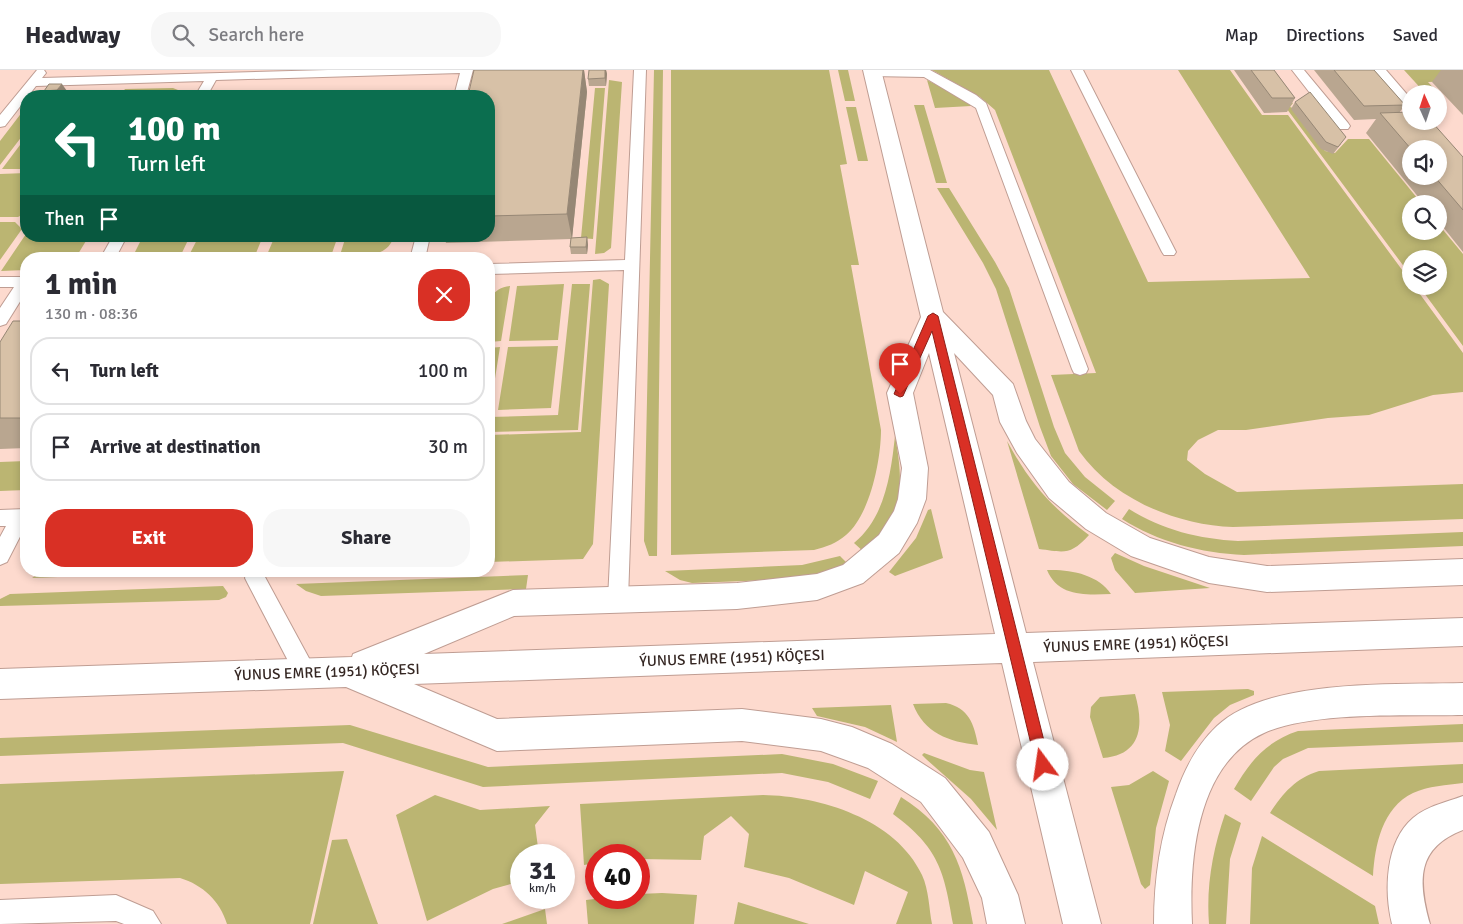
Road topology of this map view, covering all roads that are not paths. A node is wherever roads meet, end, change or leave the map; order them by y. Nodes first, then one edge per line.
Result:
1 (42, 70) edge
2 (458, 70) edge
3 (467, 70) edge
4 (640, 70) edge
5 (1077, 70) edge
6 (1298, 70) edge
7 (1379, 70) edge
8 (872, 71) edge
9 (211, 78) junction
10 (32, 82) junction
11 (26, 90) edge
12 (204, 90) edge
13 (462, 90) edge
14 (1402, 96) edge
15 (20, 97) edge
16 (0, 123) edge
17 (1342, 126) dead end
18 (1169, 252) dead end
19 (632, 265) junction
20 (495, 269) edge
21 (0, 282) edge
22 (20, 282) edge
23 (20, 291) edge
24 (933, 316) junction
25 (0, 320) edge
26 (1080, 368) dead end
27 (20, 517) edge
28 (0, 518) edge
29 (20, 524) edge
30 (0, 556) edge
31 (1463, 572) edge
32 (255, 577) edge
33 (618, 600) junction
34 (1463, 632) edge
35 (1014, 648) junction
36 (347, 672) junction
37 (306, 673) junction
38 (0, 684) edge
39 (1463, 699) edge
40 (1463, 813) edge
41 (0, 913) edge
42 (148, 924) edge
43 (1006, 924) edge
44 (1082, 924) edge
45 (1173, 924) edge
46 (1411, 924) edge

1 - 10 lane
2 - 9 lane
3 - 13 lane
4 - 19 lane
5 - 18 lane
6 - 17 lane
7 - 14 lane
8 - 24 street
8 - 26 lane
9 - 10 lane
9 - 12 lane
10 - 11 lane
15 - 16 lane
19 - 20 lane
19 - 33 lane
21 - 22 lane
23 - 25 lane
24 - 31 street
24 - 33 street
24 - 35 street
27 - 28 lane
29 - 30 lane
32 - 37 lane
33 - 36 street
34 - 35 street, ÝUNUS EMRE (1951) KÖÇESI
35 - 36 street, ÝUNUS EMRE (1951) KÖÇESI
35 - 44 street
36 - 37 street, ÝUNUS EMRE (1951) KÖÇESI
36 - 43 street
37 - 38 street, ÝUNUS EMRE (1951) KÖÇESI
39 - 45 street
40 - 46 street
41 - 42 lane

